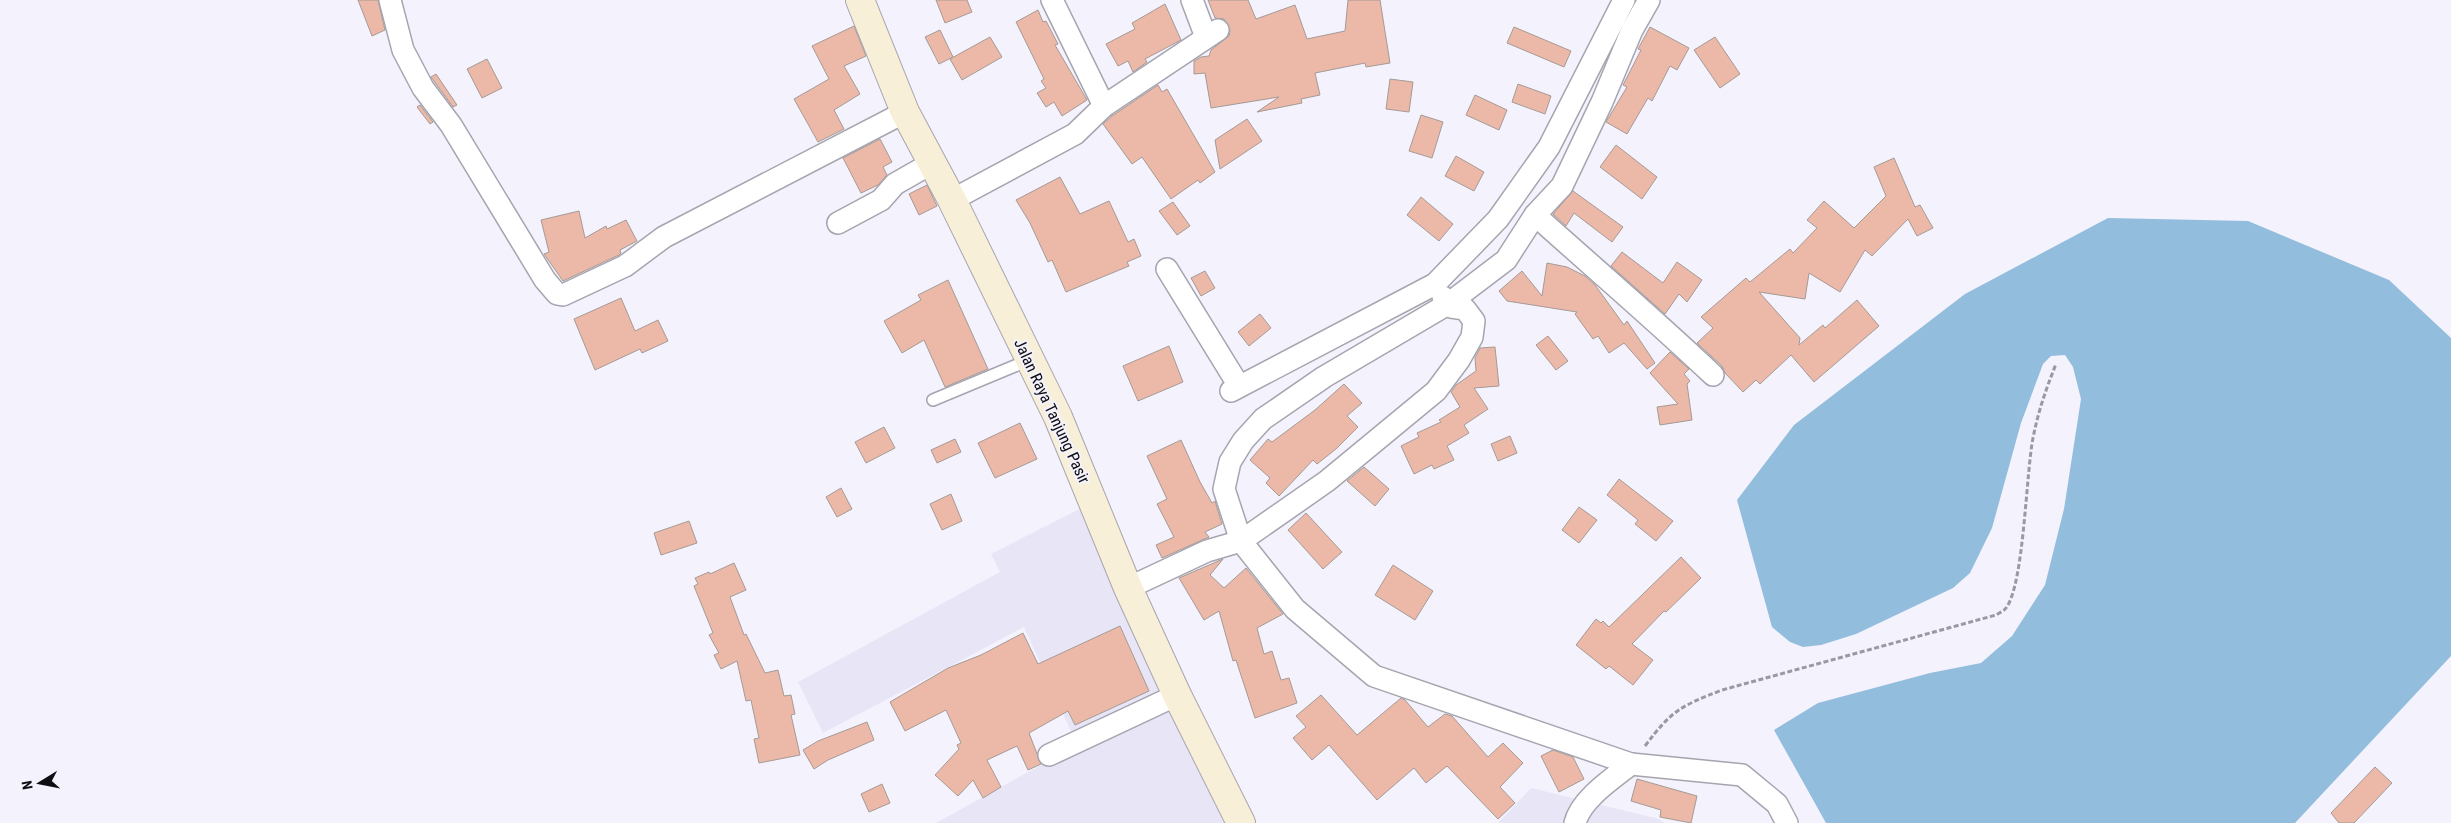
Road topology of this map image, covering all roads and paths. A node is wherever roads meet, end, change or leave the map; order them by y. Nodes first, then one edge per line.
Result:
1 (390, 0) edge
2 (860, 0) edge
3 (1052, 0) edge
4 (1192, 0) edge
5 (1624, 0) edge
6 (1649, 0) edge
7 (1104, 106) junction
8 (905, 112) junction
9 (932, 163) junction
10 (952, 200) junction
11 (1536, 215) junction
12 (838, 223) dead end
13 (1167, 268) dead end
14 (1442, 295) junction
15 (1029, 360) junction
16 (2056, 364) dead end
17 (1713, 375) dead end
18 (933, 400) dead end
19 (1237, 542) junction
20 (1128, 588) junction
21 (1177, 695) junction
22 (1049, 755) dead end
23 (1621, 773) junction
24 (1241, 823) edge
25 (1575, 823) edge
26 (1787, 823) edge

1 - 8 street
2 - 8 street, Jalan Raya Tanjung Pasir
3 - 7 street
4 - 7 street
5 - 14 street
6 - 11 street
7 - 10 street
8 - 9 street, Jalan Raya Tanjung Pasir
9 - 10 street, Jalan Raya Tanjung Pasir
9 - 12 street
10 - 15 street, Jalan Raya Tanjung Pasir
11 - 14 street
11 - 17 street
13 - 14 street
14 - 19 street
14 - 19 street
15 - 18 lane
15 - 20 street, Jalan Raya Tanjung Pasir
16 - 23 path
19 - 20 street
19 - 23 street
20 - 21 street, Jalan Raya Tanjung Pasir
21 - 22 street
21 - 24 street, Jalan Raya Tanjung Pasir
23 - 25 street
23 - 26 street

